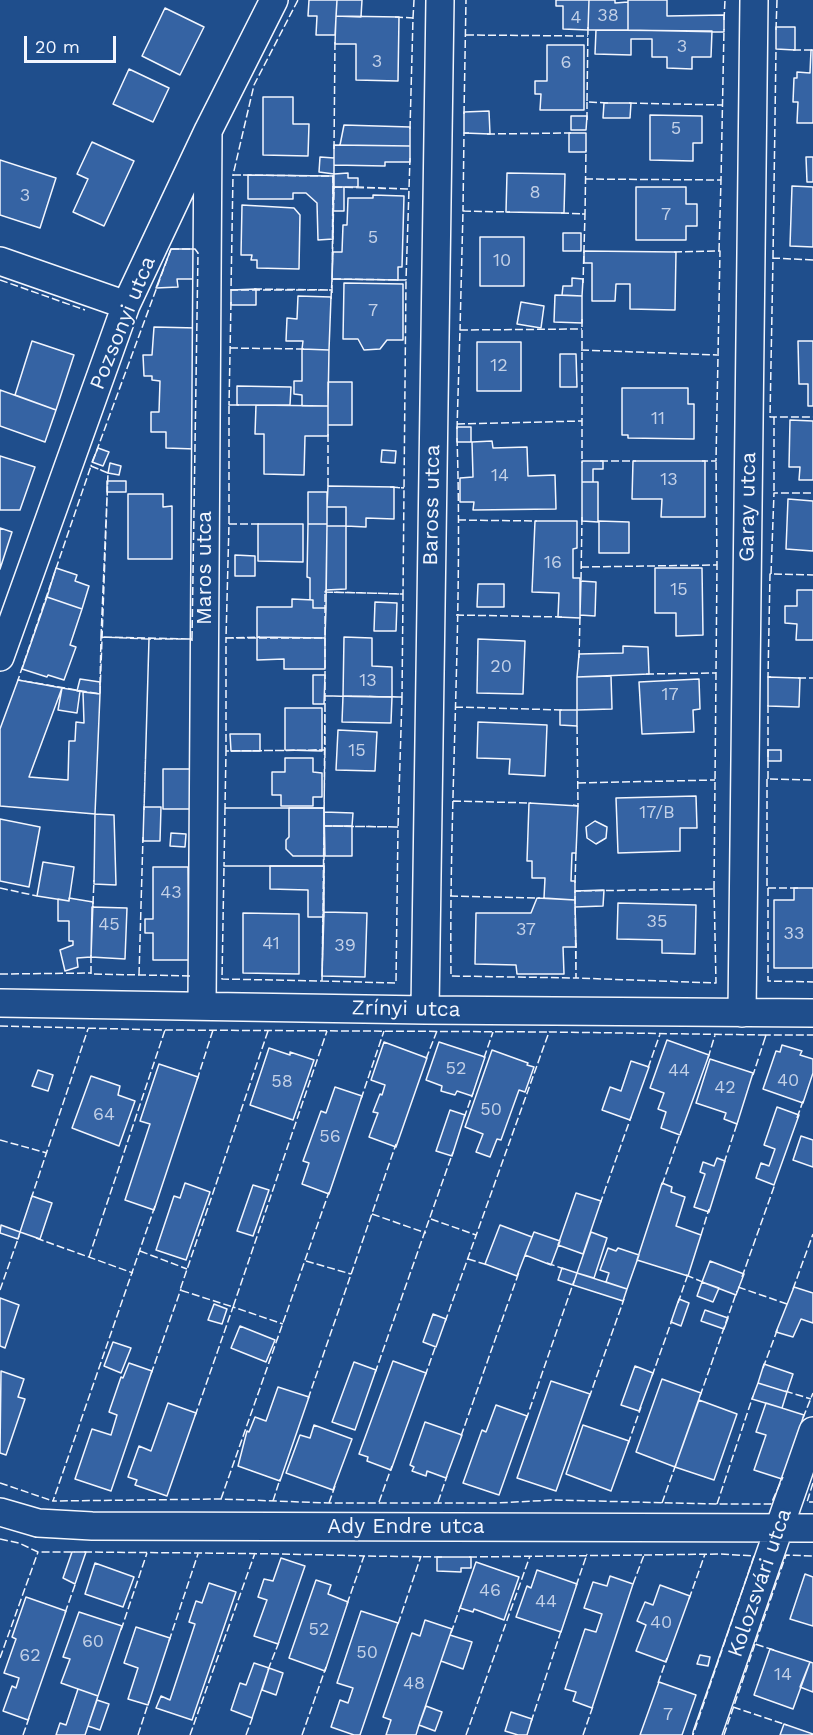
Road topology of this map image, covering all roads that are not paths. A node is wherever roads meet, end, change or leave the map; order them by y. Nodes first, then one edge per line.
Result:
1 (274, 0) edge
2 (440, 0) edge
3 (754, 0) edge
4 (208, 131) junction
5 (0, 261) edge
6 (126, 305) junction
7 (0, 657) edge
8 (0, 1003) edge
9 (202, 1005) junction
10 (425, 1010) junction
11 (742, 1013) junction
12 (813, 1013) edge
13 (813, 1431) edge
14 (0, 1512) edge
15 (780, 1528) junction
16 (813, 1528) edge
17 (707, 1735) edge

1 - 4 street, Pozsonyi utca
2 - 10 street, Baross utca
3 - 11 street, Garay utca
4 - 6 street, Pozsonyi utca
4 - 9 street, Maros utca
5 - 6 street
6 - 7 street, Pozsonyi utca
8 - 9 street, Zrínyi utca
9 - 10 street, Zrínyi utca
10 - 11 street, Zrínyi utca
11 - 12 street, Zrínyi utca
13 - 15 street, Kolozsvári utca
14 - 15 street, Ady Endre utca
15 - 16 street, Ady Endre utca
15 - 17 street, Kolozsvári utca

